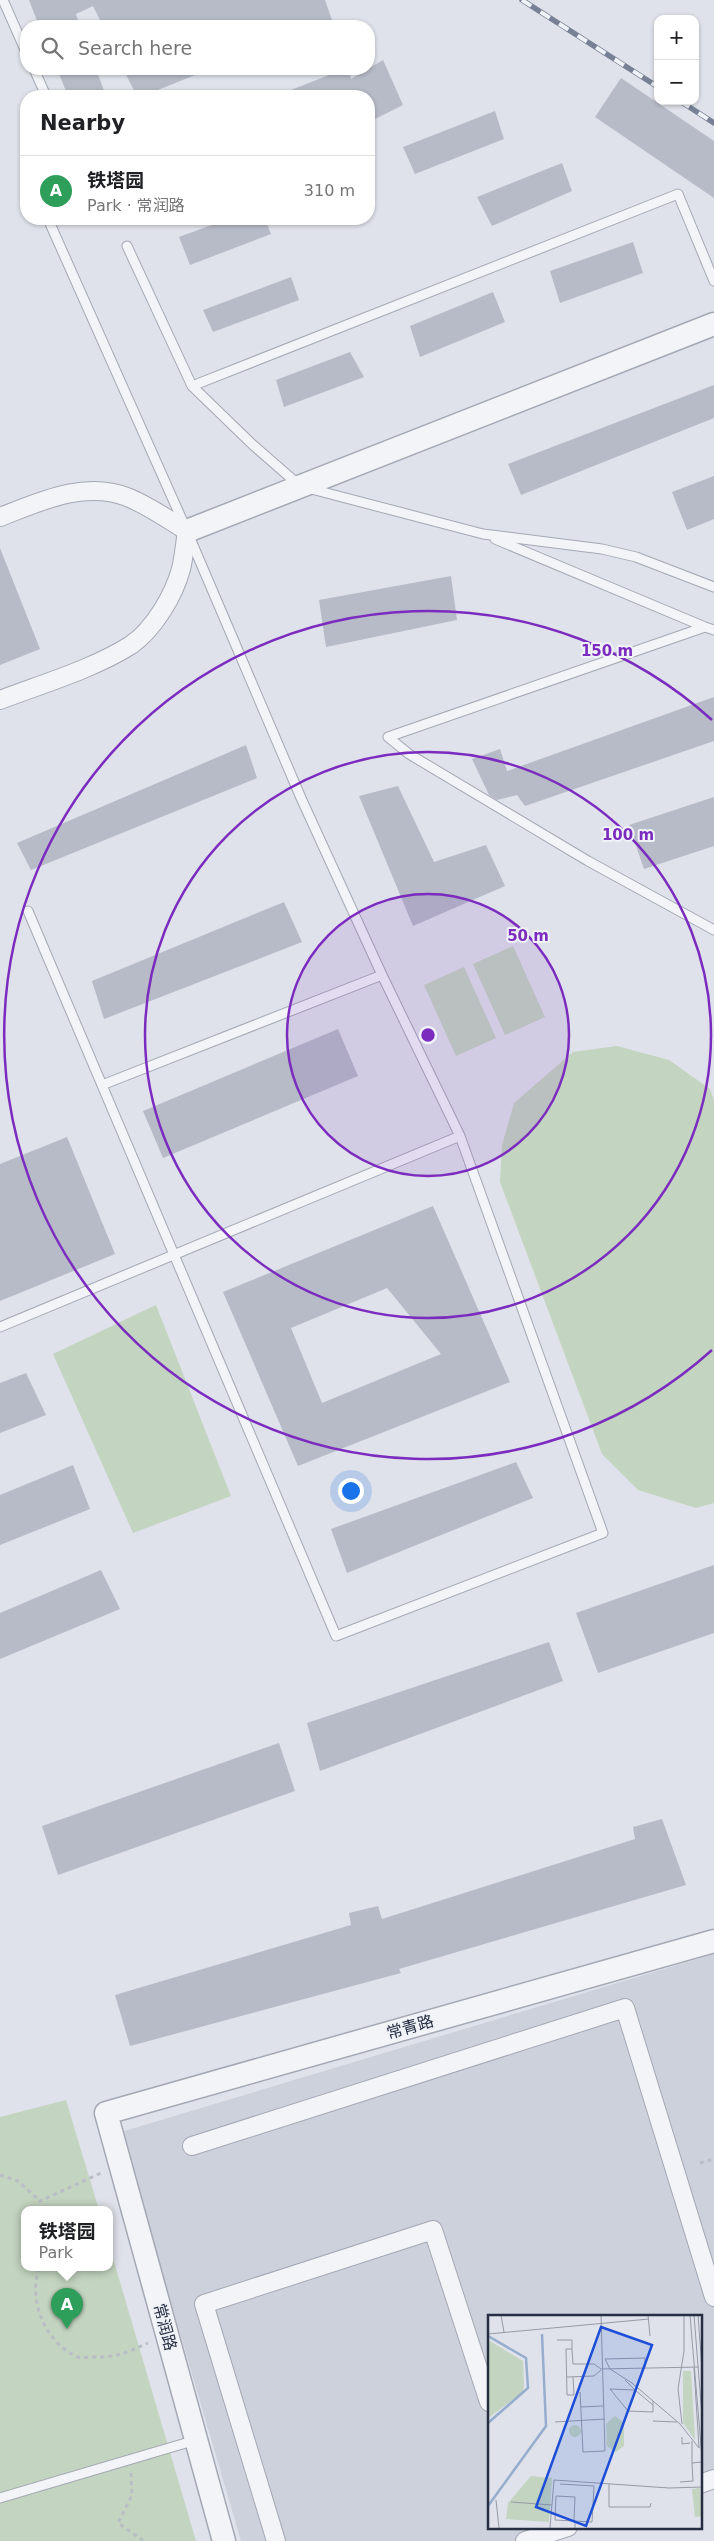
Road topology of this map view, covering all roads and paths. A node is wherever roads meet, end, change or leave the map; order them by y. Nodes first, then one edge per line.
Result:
1 (3, 0) edge
2 (20, 38) edge
3 (37, 75) edge
4 (43, 90) edge
5 (51, 225) edge
6 (127, 246) dead end
7 (714, 281) edge
8 (714, 324) edge
9 (192, 386) junction
10 (300, 486) junction
11 (0, 517) edge
12 (187, 531) junction
13 (483, 534) junction
14 (714, 587) edge
15 (705, 627) junction
16 (714, 630) edge
17 (0, 700) edge
18 (28, 911) dead end
19 (714, 930) edge
20 (382, 975) junction
21 (102, 1085) junction
22 (460, 1136) junction
23 (174, 1255) junction
24 (0, 1327) edge
25 (714, 1941) edge
26 (106, 2113) joint
27 (192, 2146) dead end
28 (714, 2159) edge
29 (700, 2163) dead end
30 (120, 2164) junction
31 (0, 2174) edge
32 (40, 2201) junction
33 (42, 2206) edge
34 (38, 2271) edge
35 (714, 2297) edge
36 (167, 2335) junction
37 (488, 2399) edge
38 (196, 2440) junction
39 (131, 2459) junction
40 (714, 2479) edge
41 (702, 2483) edge
42 (0, 2498) edge
43 (565, 2528) edge
44 (537, 2536) edge
45 (144, 2541) edge
46 (224, 2541) edge
47 (276, 2541) edge

1 - 2 lane
3 - 4 lane
5 - 12 lane
6 - 9 lane
7 - 9 lane
8 - 10 street
9 - 10 lane
10 - 12 street
10 - 13 lane
11 - 12 street
12 - 17 street
12 - 20 lane
13 - 14 lane
13 - 15 lane
15 - 16 lane
15 - 19 lane
18 - 21 lane
20 - 21 lane
20 - 22 lane
21 - 23 lane
22 - 23 lane
22 - 23 lane
23 - 24 lane
25 - 26 street, 常青路
26 - 30 street, 常润路
27 - 35 street
28 - 29 path
30 - 32 path
30 - 36 street, 常润路
31 - 32 path
32 - 33 path
34 - 36 path
36 - 38 street, 常润路
37 - 47 street
38 - 39 lane
38 - 46 street, 常润路
39 - 42 lane
39 - 45 path
40 - 41 street
43 - 44 street

